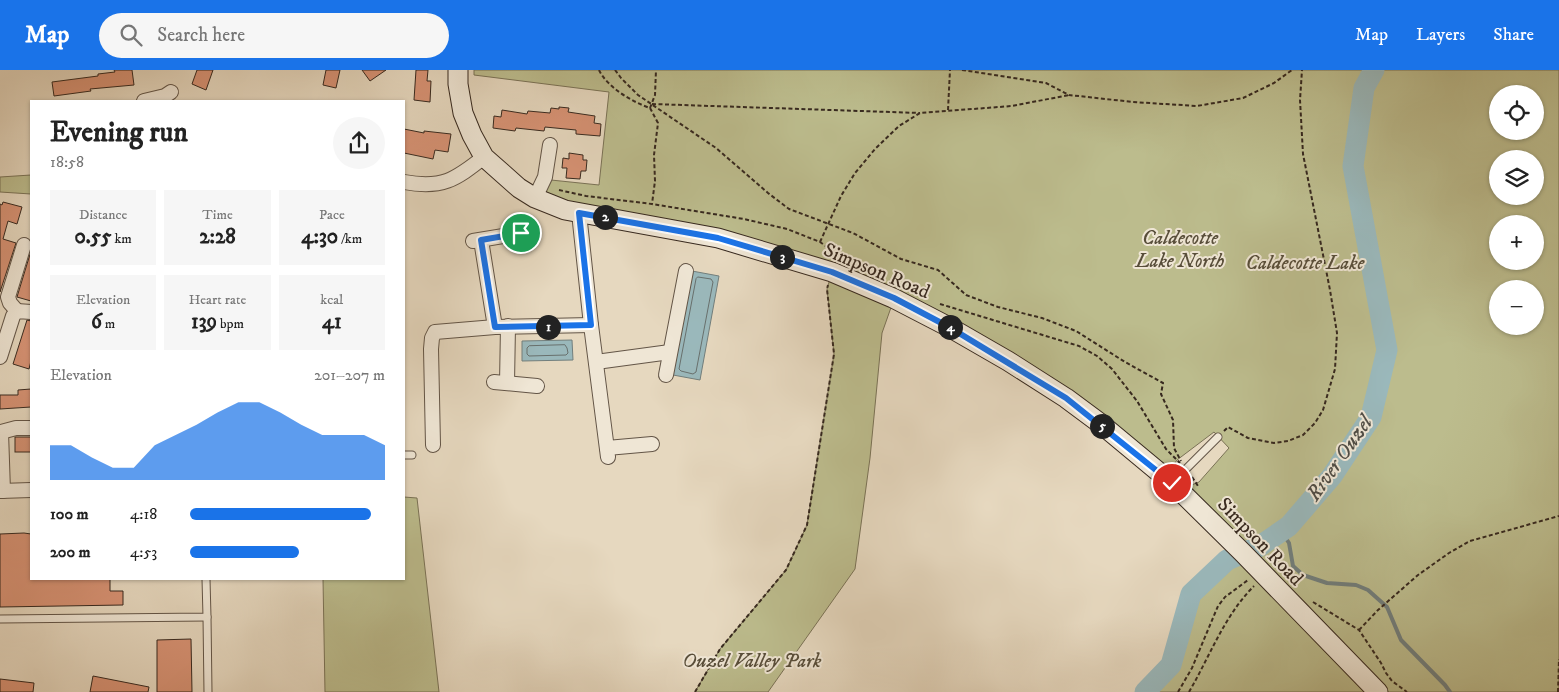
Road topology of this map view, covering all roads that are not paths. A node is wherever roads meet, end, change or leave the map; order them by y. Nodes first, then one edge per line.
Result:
1 (458, 70) edge
2 (171, 92) dead end
3 (148, 100) edge
4 (550, 145) dead end
5 (484, 157) junction
6 (405, 182) edge
7 (535, 198) junction
8 (579, 213) junction
9 (521, 233) dead end
10 (24, 245) dead end
11 (686, 271) dead end
12 (24, 312) edge
13 (591, 325) junction
14 (502, 327) junction
15 (670, 352) junction
16 (0, 357) edge
17 (596, 362) junction
18 (666, 375) dead end
19 (537, 386) dead end
20 (30, 428) edge
21 (1, 432) edge
22 (1218, 437) road end
23 (652, 444) dead end
24 (433, 445) dead end
25 (1172, 483) junction
26 (30, 490) edge
27 (2, 491) edge
28 (206, 580) edge
29 (207, 617) junction
30 (0, 619) edge
31 (208, 692) edge
32 (1378, 692) edge

1 - 5 street, Simpson Road
2 - 3 street
4 - 7 street
5 - 6 street
5 - 7 street, Simpson Road
7 - 8 street, Simpson Road
8 - 13 street
8 - 25 street, Simpson Road
9 - 14 street
10 - 12 street
11 - 15 street
12 - 16 street
13 - 14 street
13 - 17 street
14 - 19 street
14 - 24 street
15 - 17 street
15 - 18 street
17 - 23 street
20 - 21 street
21 - 27 street
22 - 25 lane
25 - 32 street, Simpson Road
26 - 27 street
28 - 29 lane
29 - 30 lane
29 - 31 lane

